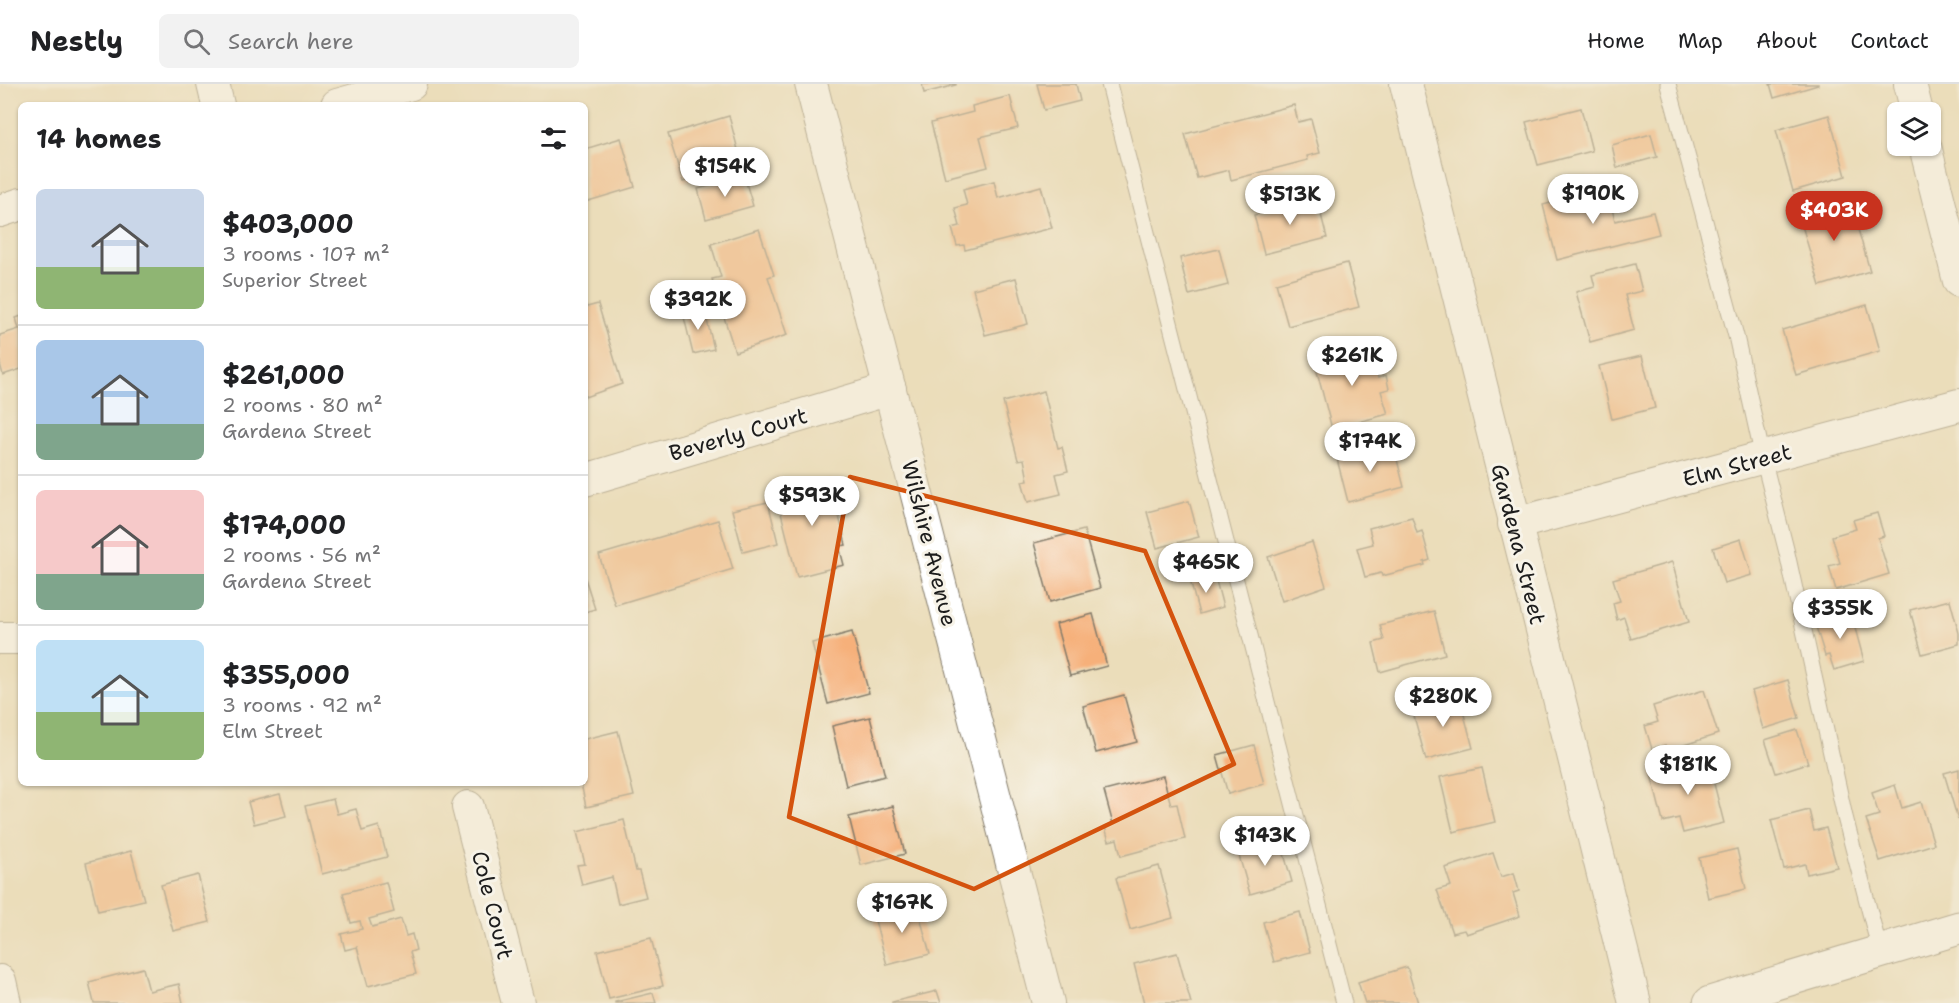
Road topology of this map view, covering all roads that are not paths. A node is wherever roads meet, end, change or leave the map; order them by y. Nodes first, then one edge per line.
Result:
1 (213, 84) edge
2 (411, 84) edge
3 (811, 84) edge
4 (1109, 84) edge
5 (1406, 84) edge
6 (1668, 84) edge
7 (1910, 84) edge
8 (217, 102) edge
9 (348, 102) edge
10 (1914, 102) edge
11 (1928, 156) edge
12 (18, 205) edge
13 (0, 211) edge
14 (1959, 281) edge
15 (890, 389) junction
16 (1959, 405) edge
17 (1763, 458) junction
18 (588, 479) edge
19 (1514, 524) junction
20 (0, 638) edge
21 (18, 638) edge
22 (468, 807) dead end
23 (1959, 928) edge
24 (1880, 951) junction
25 (0, 981) edge
26 (5, 1003) edge
27 (518, 1003) edge
28 (1048, 1003) edge
29 (1344, 1003) edge
30 (1635, 1003) edge
31 (1710, 1003) edge

1 - 8 street
2 - 9 street
3 - 15 street, Wilshire Avenue
4 - 29 lane
5 - 19 street, Gardena Street
6 - 17 lane
7 - 10 street
11 - 14 street
12 - 13 street
15 - 18 street, Beverly Court
15 - 28 street, Wilshire Avenue
16 - 17 street, Elm Street
17 - 19 street, Elm Street
17 - 24 lane
19 - 30 street, Gardena Street
20 - 21 street
22 - 27 street, Cole Court
23 - 24 street
24 - 31 street
25 - 26 street

